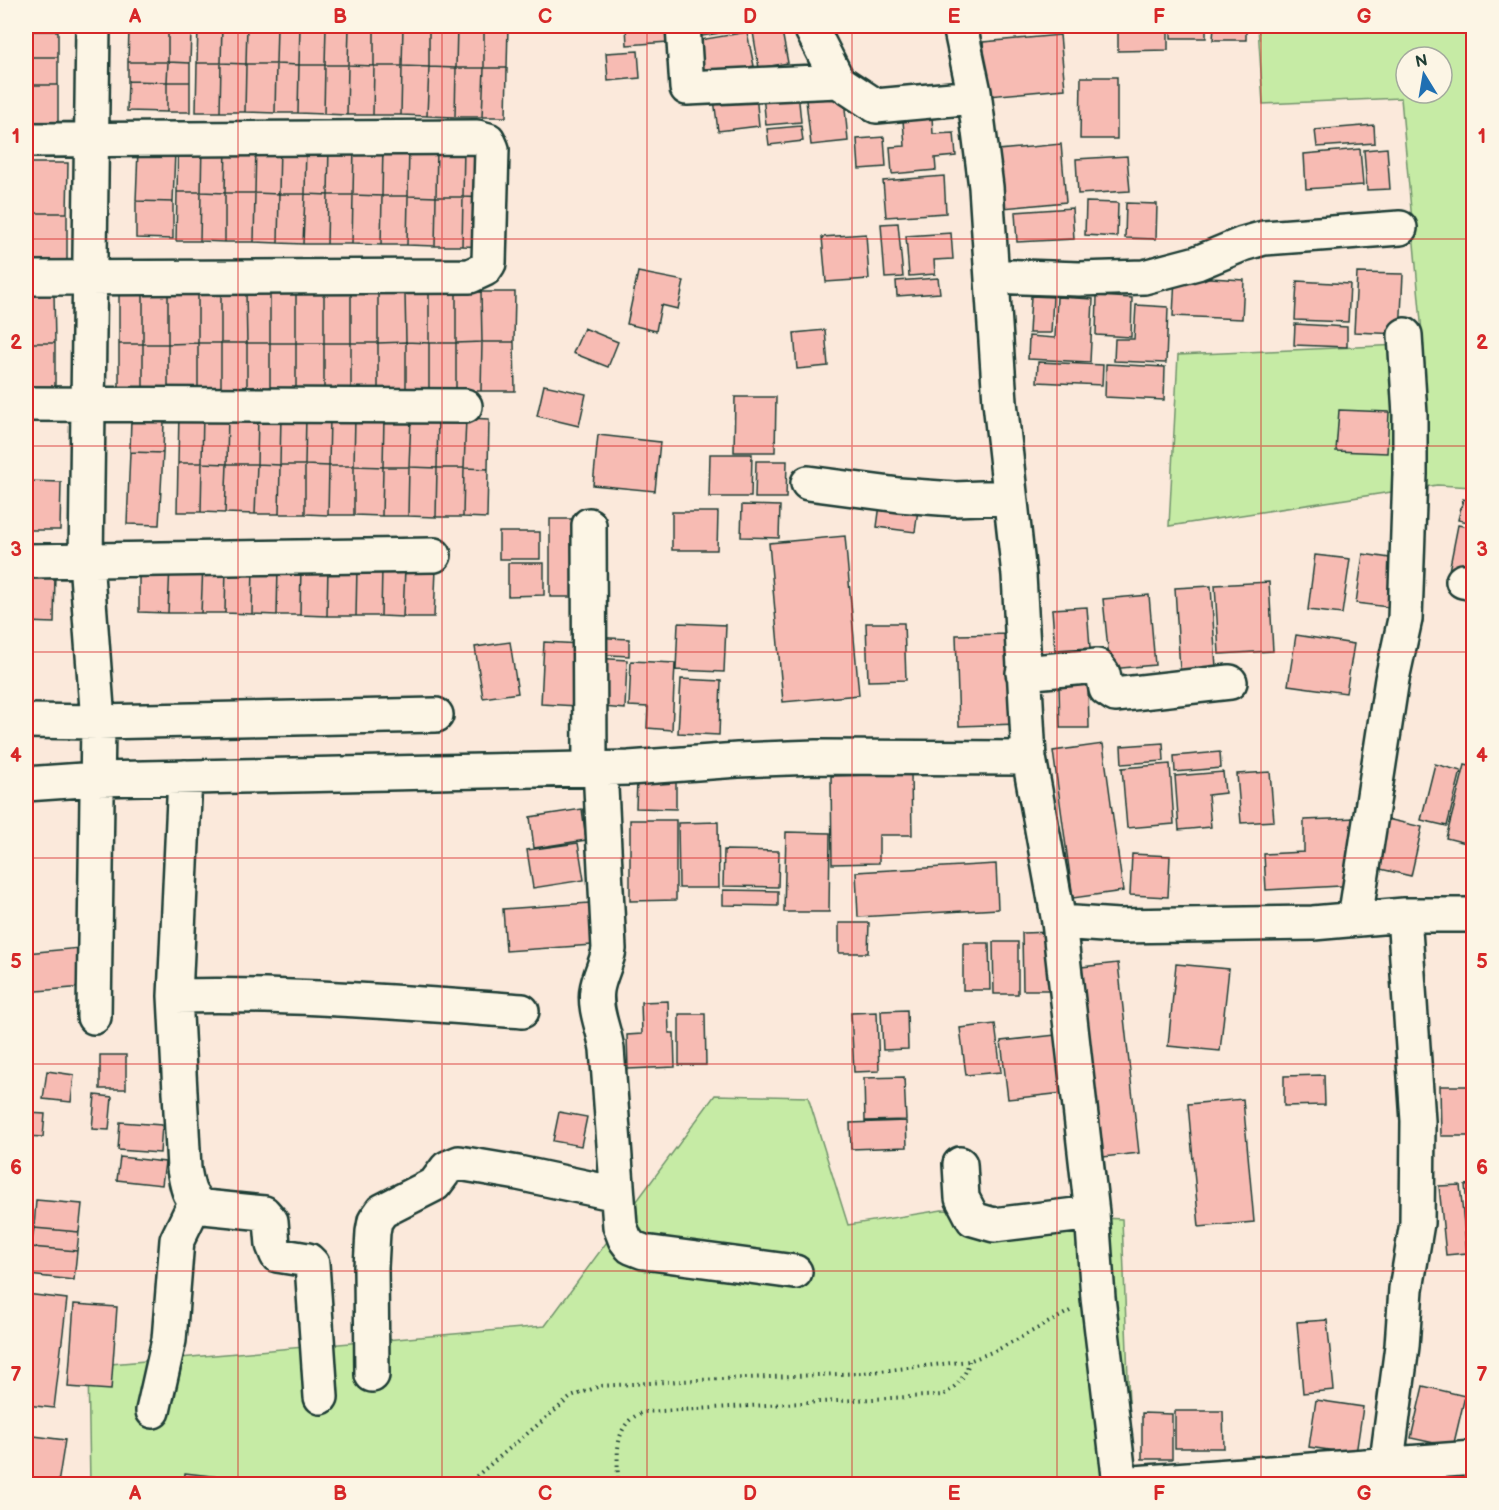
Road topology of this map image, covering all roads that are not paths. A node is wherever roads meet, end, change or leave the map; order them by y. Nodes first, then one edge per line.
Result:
1 (93, 26) edge
2 (683, 26) edge
3 (810, 26) edge
4 (960, 26) edge
5 (838, 81) junction
6 (974, 97) junction
7 (26, 140) edge
8 (92, 140) junction
9 (1400, 228) dead end
10 (992, 276) junction
11 (26, 278) edge
12 (90, 278) junction
13 (1405, 335) dead end
14 (88, 403) junction
15 (26, 404) edge
16 (465, 406) dead end
17 (808, 483) dead end
18 (1010, 497) junction
19 (589, 525) dead end
20 (434, 555) dead end
21 (26, 561) edge
22 (86, 561) junction
23 (1023, 674) junction
24 (1230, 682) dead end
25 (436, 715) dead end
26 (26, 721) edge
27 (98, 722) junction
28 (1029, 758) junction
29 (595, 768) junction
30 (185, 777) junction
31 (97, 779) junction
32 (26, 784) edge
33 (1404, 915) junction
34 (1473, 915) edge
35 (1355, 919) junction
36 (1059, 922) junction
37 (175, 996) junction
38 (522, 1011) dead end
39 (94, 1017) dead end
40 (960, 1164) dead end
41 (617, 1194) junction
42 (195, 1203) junction
43 (1092, 1213) junction
44 (795, 1272) dead end
45 (372, 1375) dead end
46 (321, 1396) dead end
47 (153, 1411) dead end
48 (1473, 1458) edge
49 (1384, 1475) edge
50 (1120, 1484) edge

1 - 8 street
2 - 5 street
3 - 5 street
4 - 6 street
5 - 6 street
6 - 10 street
7 - 8 street
8 - 12 street
8 - 12 street
9 - 10 street
10 - 18 street
11 - 12 street
12 - 14 street
13 - 35 street
14 - 15 street
14 - 16 street
14 - 22 street
17 - 18 street
18 - 23 street
19 - 29 street
20 - 22 street
21 - 22 street
22 - 27 street
23 - 24 street
23 - 28 street
25 - 27 street
26 - 27 street
27 - 31 street
28 - 29 street
28 - 36 street
29 - 30 street
29 - 41 street
30 - 31 street
30 - 37 street
31 - 32 street
31 - 39 street
33 - 34 street
33 - 35 street
33 - 49 street
35 - 36 street
36 - 43 street
37 - 38 street
37 - 42 street
40 - 43 street
41 - 44 street
41 - 45 street
42 - 46 street
42 - 47 street
43 - 50 street
48 - 49 street
49 - 50 street

